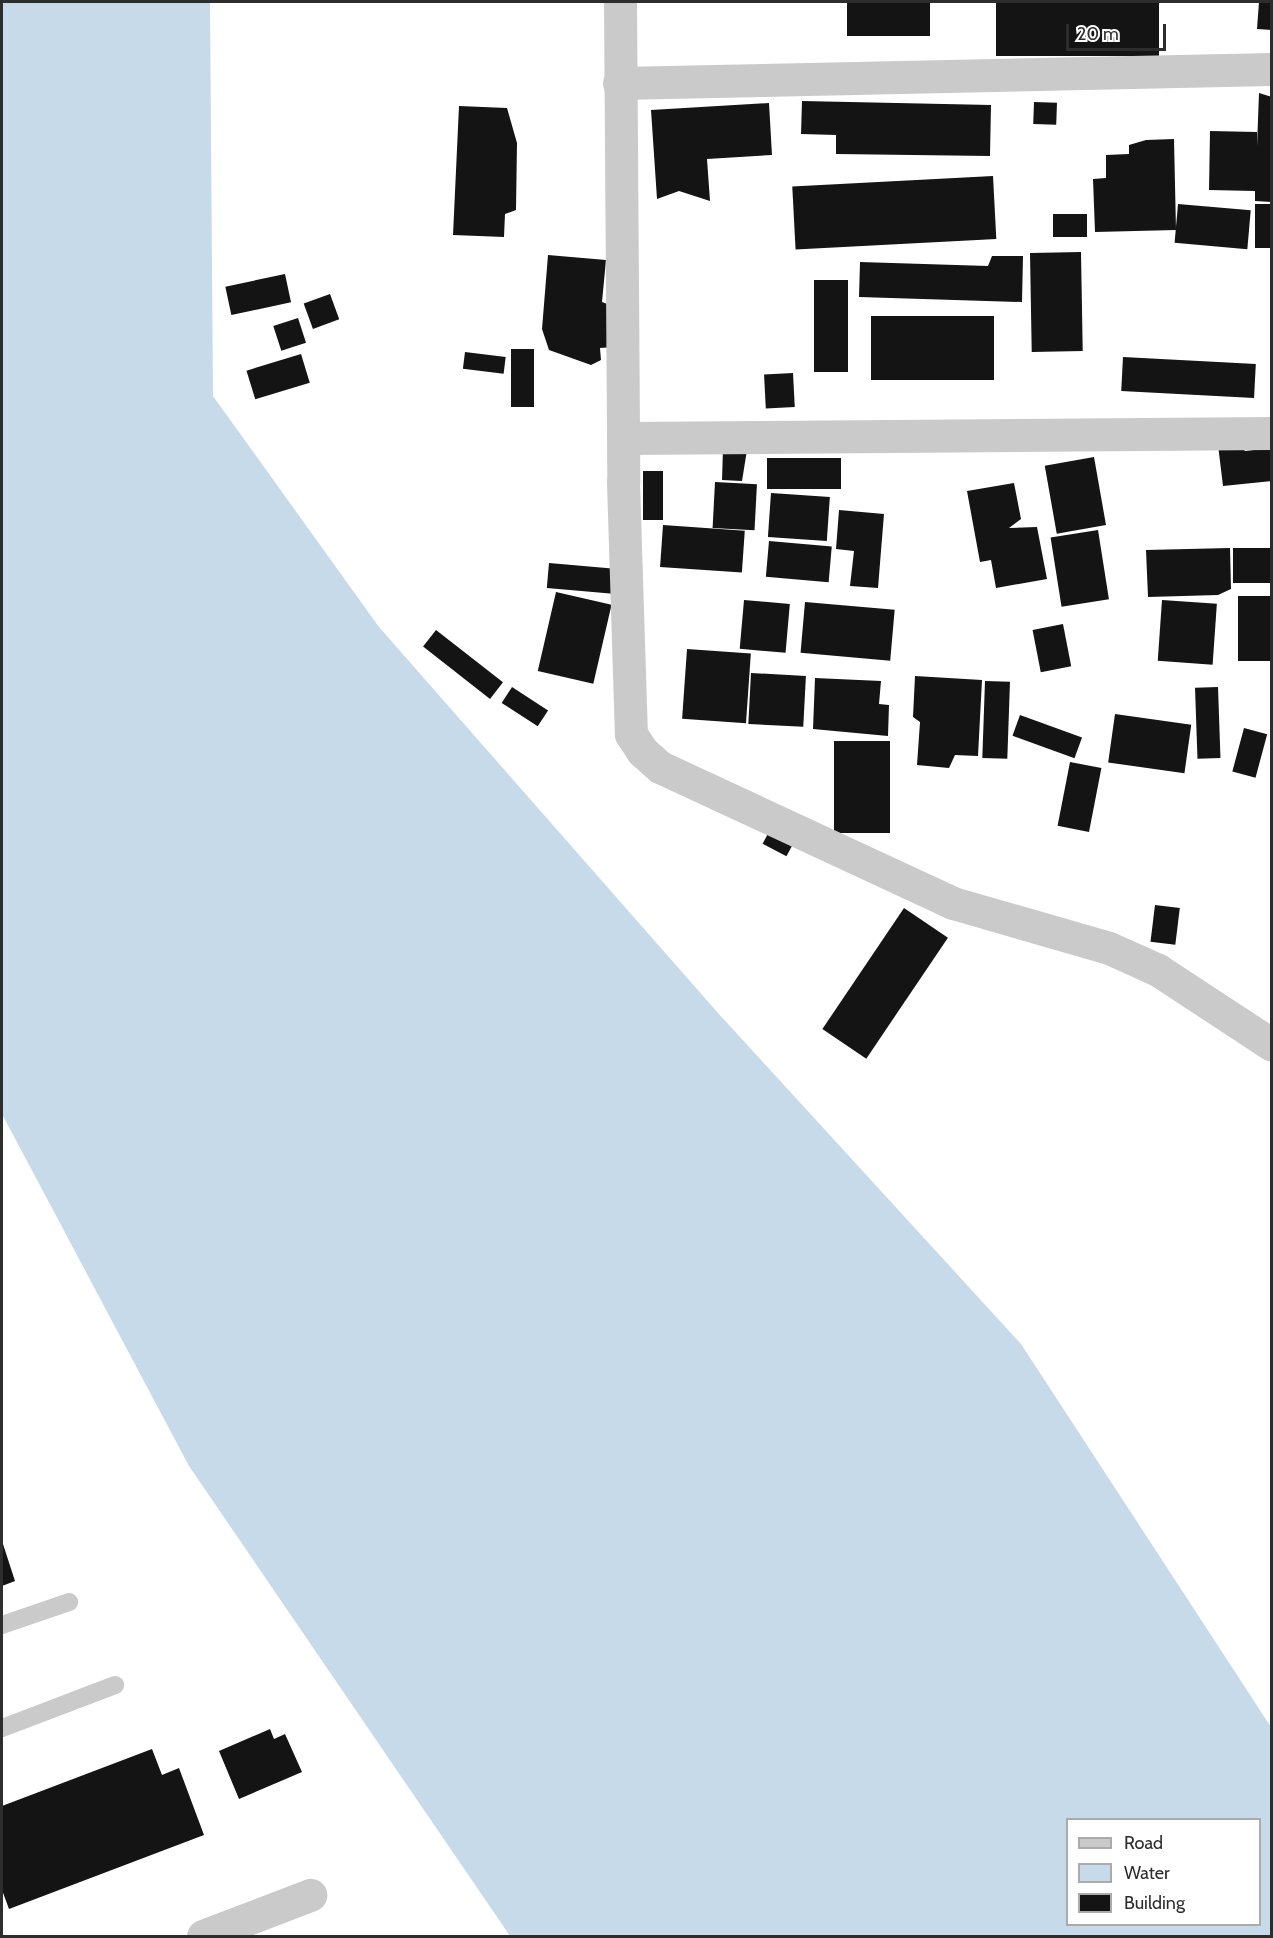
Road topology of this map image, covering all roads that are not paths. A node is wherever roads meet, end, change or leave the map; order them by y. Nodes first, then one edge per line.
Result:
1 (620, 2) edge
2 (1272, 69) edge
3 (620, 83) junction
4 (1272, 433) edge
5 (623, 438) junction
6 (1272, 1045) edge
7 (69, 1602) dead end
8 (2, 1625) edge
9 (115, 1685) dead end
10 (2, 1728) edge
11 (310, 1895) dead end
12 (203, 1936) edge

1 - 3 street
2 - 3 street
3 - 5 street
4 - 5 street
5 - 6 street
7 - 8 lane
9 - 10 lane
11 - 12 street

